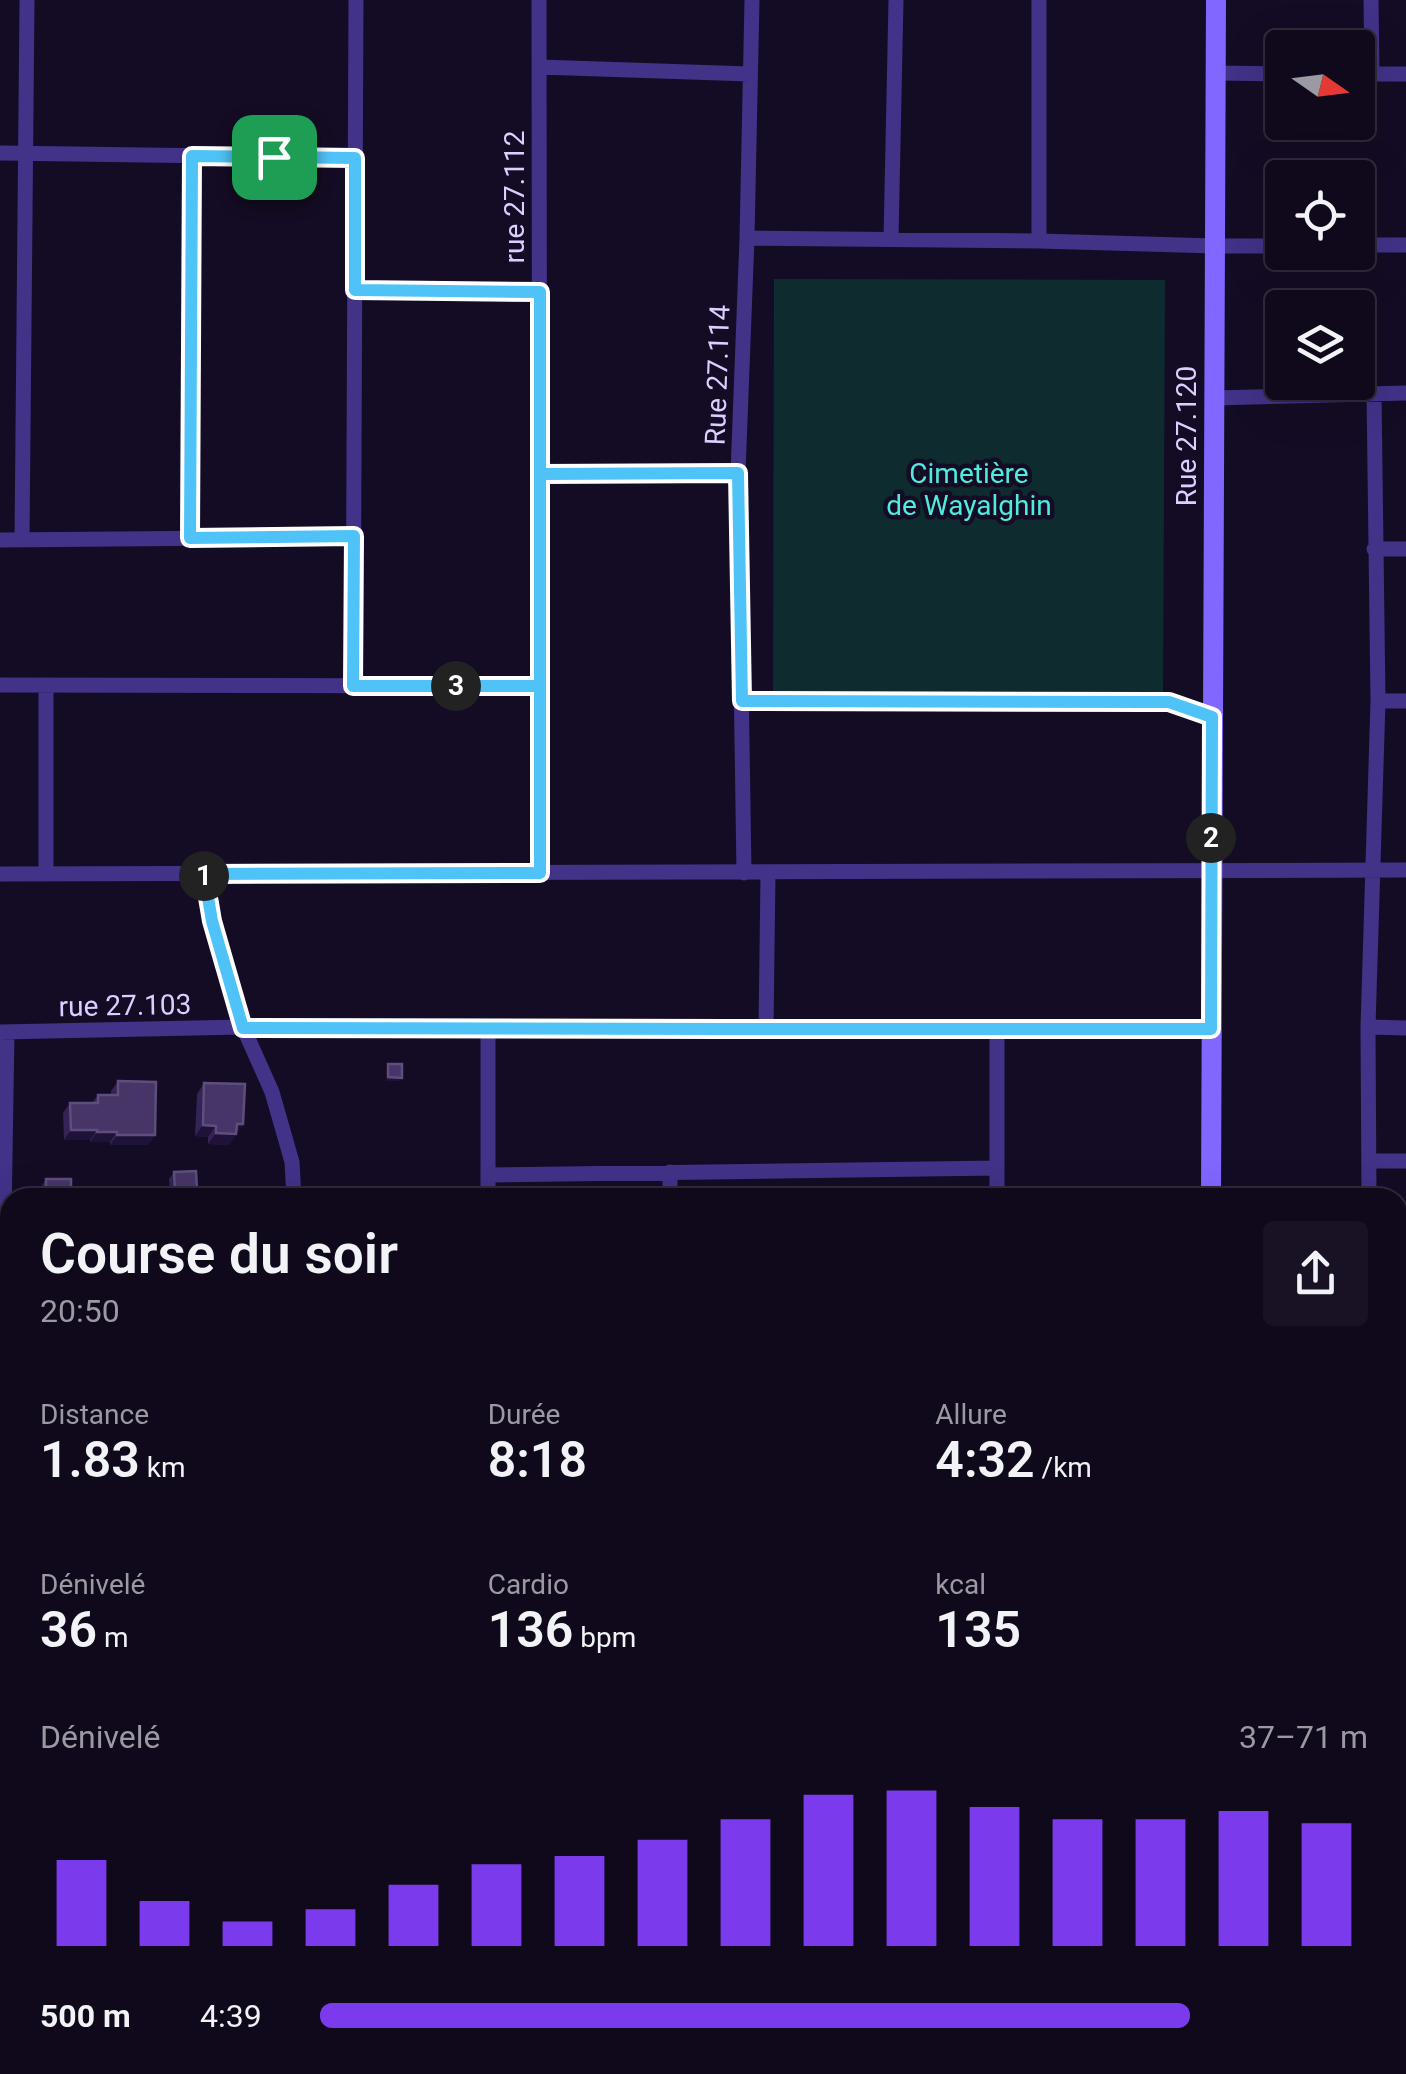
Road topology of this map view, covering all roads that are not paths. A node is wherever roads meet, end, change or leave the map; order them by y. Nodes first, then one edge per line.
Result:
1 (28, 0) edge
2 (356, 0) edge
3 (540, 0) edge
4 (752, 0) edge
5 (896, 0) edge
6 (1039, 0) edge
7 (1216, 0) edge
8 (1371, 0) edge
9 (1369, 30) edge
10 (540, 67) junction
11 (750, 74) junction
12 (1216, 74) junction
13 (1265, 74) edge
14 (1375, 74) edge
15 (1406, 74) edge
16 (0, 153) edge
17 (26, 154) junction
18 (192, 156) junction
19 (355, 158) junction
20 (747, 238) junction
21 (890, 240) junction
22 (1040, 240) junction
23 (1375, 245) edge
24 (1406, 245) edge
25 (1214, 246) junction
26 (1265, 246) edge
27 (355, 290) junction
28 (540, 292) junction
29 (1375, 393) edge
30 (1406, 393) edge
31 (1265, 396) edge
32 (1214, 398) junction
33 (1374, 400) edge
34 (738, 473) junction
35 (540, 474) junction
36 (354, 536) junction
37 (190, 538) junction
38 (0, 540) edge
39 (22, 540) junction
40 (1406, 548) edge
41 (1374, 549) junction
42 (0, 685) edge
43 (46, 685) junction
44 (353, 686) junction
45 (540, 686) junction
46 (742, 701) junction
47 (1378, 701) junction
48 (1406, 701) edge
49 (1212, 717) junction
50 (1372, 870) junction
51 (1406, 870) edge
52 (744, 872) junction
53 (1211, 872) junction
54 (540, 873) junction
55 (768, 873) junction
56 (0, 874) edge
57 (46, 874) junction
58 (204, 874) junction
59 (1368, 1027) junction
60 (243, 1028) junction
61 (766, 1028) junction
62 (998, 1028) junction
63 (1406, 1028) edge
64 (1211, 1029) junction
65 (488, 1030) junction
66 (4, 1032) edge
67 (1369, 1161) junction
68 (1406, 1161) edge
69 (998, 1168) junction
70 (670, 1172) junction
71 (489, 1175) junction
72 (2, 1188) edge
73 (293, 1188) edge
74 (488, 1188) edge
75 (670, 1188) edge
76 (997, 1188) edge
77 (1211, 1188) edge
78 (1369, 1188) edge
79 (0, 1440) edge
80 (0, 1469) edge

1 - 17 street
2 - 19 street
3 - 10 street, rue 27.112
4 - 11 street, Rue 27.114
5 - 21 street
6 - 22 street
7 - 12 street, Rue 27.120
8 - 9 street
10 - 11 street
10 - 28 street, rue 27.112
11 - 20 street, Rue 27.114
12 - 13 street
12 - 25 street, Rue 27.120
14 - 15 street
16 - 17 street
17 - 18 street
17 - 39 street
18 - 19 street
18 - 37 street
19 - 27 street
20 - 21 street
20 - 34 street, Rue 27.114
21 - 22 street
22 - 25 street
23 - 24 street
25 - 26 street
25 - 32 street, Rue 27.120
27 - 28 street
27 - 36 street
28 - 35 street, rue 27.112
29 - 30 street
31 - 32 street
32 - 49 street, Rue 27.120
33 - 41 street
34 - 35 street
34 - 46 street, Rue 27.114
35 - 45 street, rue 27.112
36 - 37 street
36 - 44 street
37 - 39 street
38 - 39 street
40 - 41 street
41 - 47 street
42 - 43 street
43 - 44 street
43 - 57 street
44 - 45 street
45 - 54 street, rue 27.112
46 - 49 street
46 - 52 street, Rue 27.114
47 - 48 street
47 - 50 street
49 - 53 street, Rue 27.120
50 - 51 street
50 - 53 street
50 - 59 street
52 - 54 street
52 - 55 street
53 - 55 street
53 - 64 street, Rue 27.120
54 - 58 street
55 - 61 street
56 - 57 street
57 - 58 street
58 - 60 street
59 - 63 street
59 - 67 street
60 - 65 street, rue 27.103
60 - 66 street, rue 27.103
60 - 73 street
61 - 62 street, rue 27.103
61 - 65 street, rue 27.103
62 - 64 street, rue 27.103
62 - 69 street
64 - 77 street, Rue 27.120
65 - 71 street
66 - 72 street
67 - 68 street
67 - 78 street
69 - 70 street
69 - 76 street
70 - 71 street
70 - 75 street
71 - 74 street
79 - 80 street

